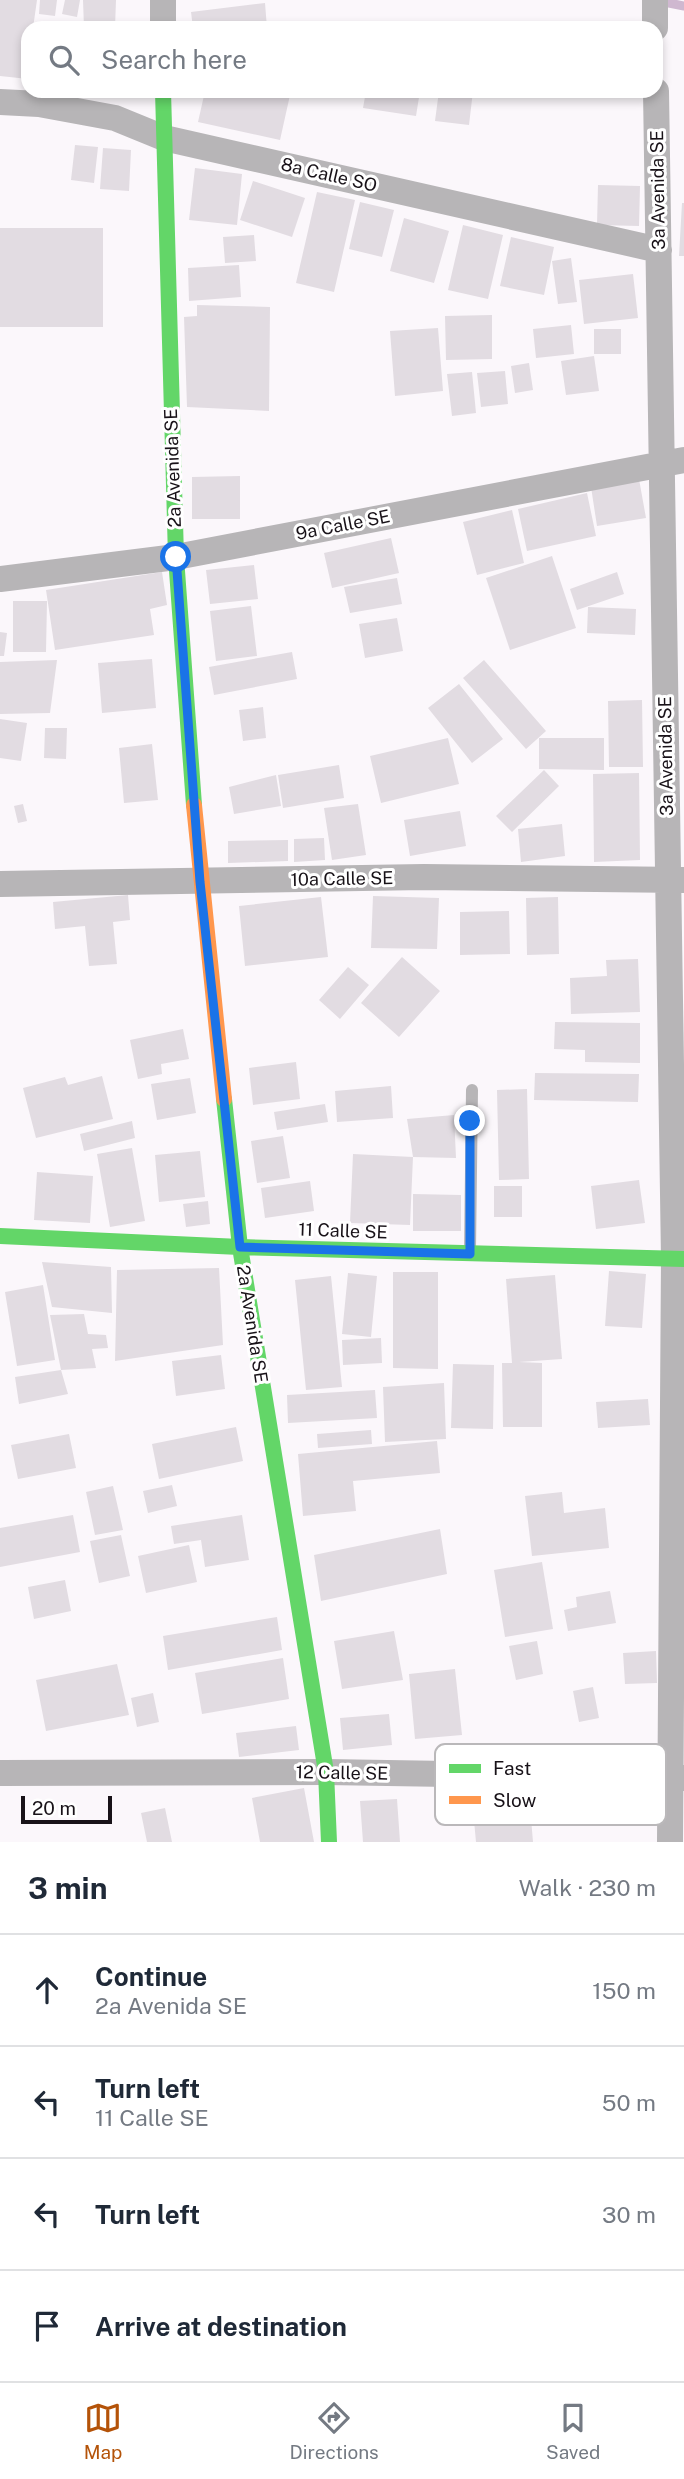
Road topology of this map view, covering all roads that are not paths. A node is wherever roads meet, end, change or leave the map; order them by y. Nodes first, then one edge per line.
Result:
1 (163, 0) edge
2 (655, 0) edge
3 (163, 21) edge
4 (655, 21) edge
5 (163, 98) edge
6 (656, 98) edge
7 (0, 102) edge
8 (164, 138) junction
9 (659, 250) junction
10 (673, 462) edge
11 (176, 557) junction
12 (0, 579) edge
13 (676, 880) edge
14 (200, 882) junction
15 (0, 884) edge
16 (472, 1090) dead end
17 (0, 1236) edge
18 (240, 1247) junction
19 (470, 1254) junction
20 (679, 1259) edge
21 (326, 1772) junction
22 (0, 1773) edge
23 (435, 1774) edge
24 (677, 1778) edge
25 (329, 1842) edge
26 (670, 1842) edge

1 - 3 street
2 - 4 street
5 - 8 street, 2a Avenida SE
6 - 9 street, 3a Avenida SE
7 - 8 street, 8a Calle SO
8 - 9 street, 8a Calle SO
8 - 11 street, 2a Avenida SE
9 - 10 street, 3a Avenida SE
10 - 11 street, 9a Calle SE
10 - 13 street, 3a Avenida SE
11 - 12 street, 9a Calle SE
11 - 14 street, 2a Avenida SE
13 - 14 street, 10a Calle SE
13 - 20 street, 3a Avenida SE
14 - 15 street, 10a Calle SE
14 - 18 street, 2a Avenida SE
16 - 19 lane
17 - 18 street, 11 Calle SE
18 - 19 street, 11 Calle SE
18 - 21 street, 2a Avenida SE
19 - 20 street, 11 Calle SE
20 - 24 street, 3a Avenida SE
21 - 22 street, 12 Calle SE
21 - 23 street, 12 Calle SE
21 - 25 street, 2a Avenida SE
24 - 26 street, 3a Avenida SE

